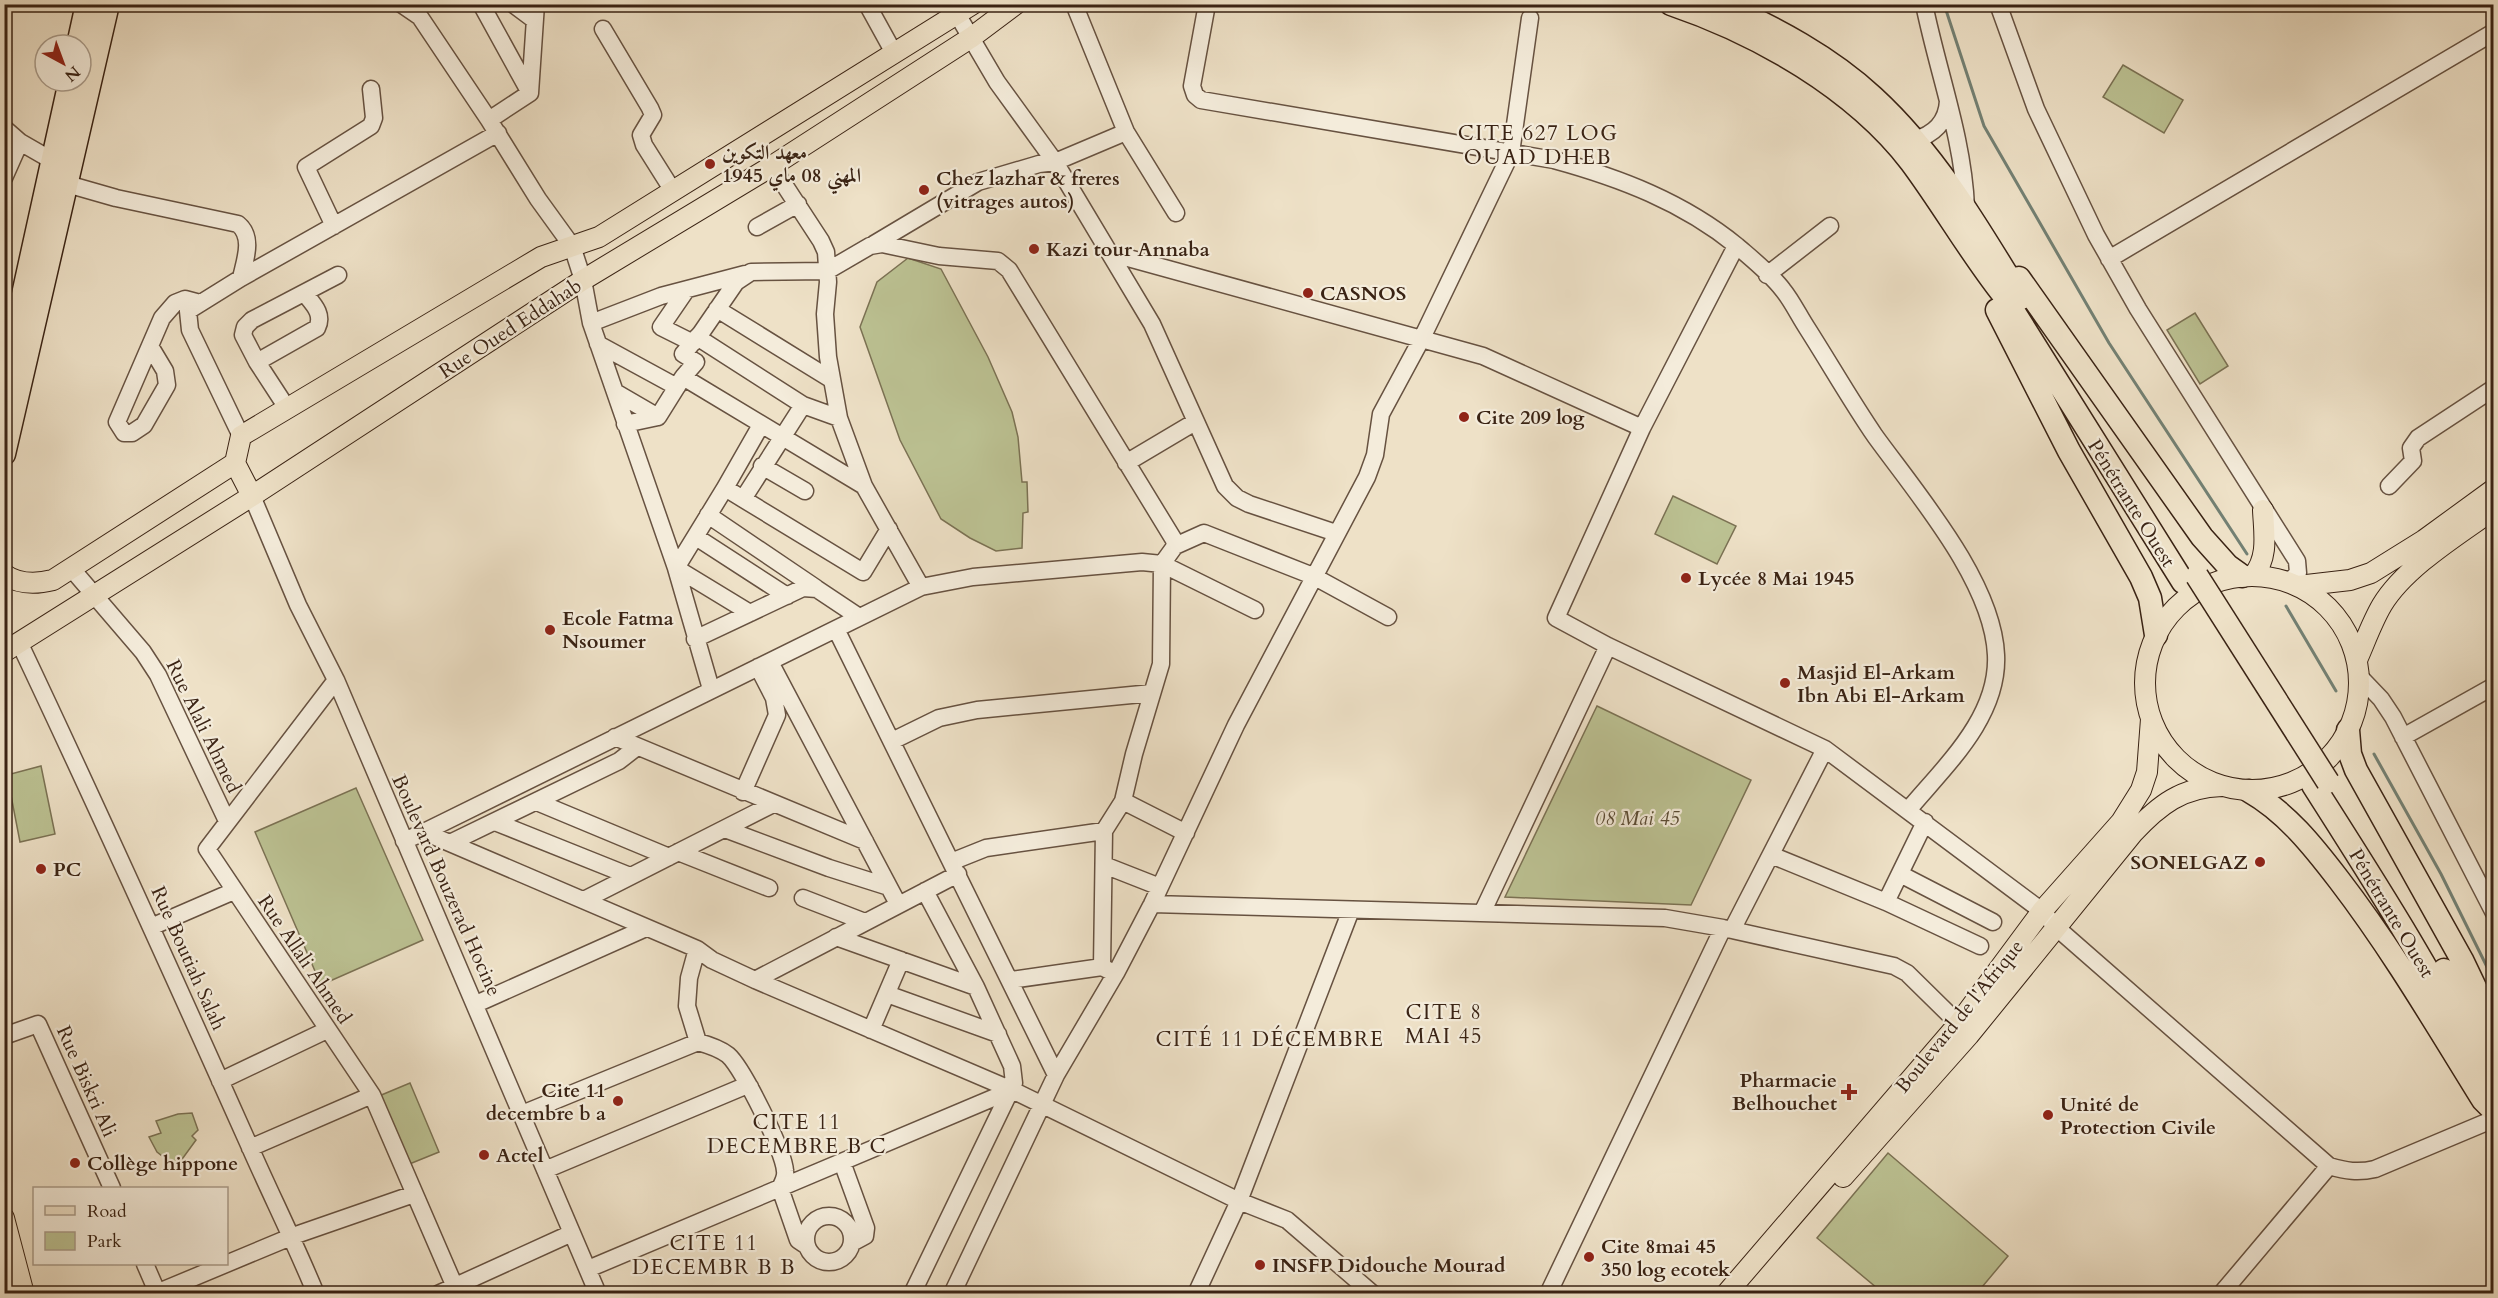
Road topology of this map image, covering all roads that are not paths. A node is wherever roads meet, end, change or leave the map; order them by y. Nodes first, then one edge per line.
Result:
1 (87, 4) edge
2 (108, 4) edge
3 (401, 4) edge
4 (481, 4) edge
5 (513, 4) edge
6 (867, 4) edge
7 (1016, 4) edge
8 (1074, 4) edge
9 (1206, 4) edge
10 (1671, 4) edge
11 (1722, 4) edge
12 (1924, 4) edge
13 (1998, 4) edge
14 (965, 9) edge
15 (534, 12) edge
16 (1530, 18) dead end
17 (603, 29) dead end
18 (2493, 32) edge
19 (81, 33) edge
20 (972, 37) junction
21 (894, 52) junction
22 (371, 89) dead end
23 (67, 93) edge
24 (530, 93) junction
25 (1948, 97) junction
26 (494, 126) junction
27 (4, 128) edge
28 (1126, 132) junction
29 (1914, 140) junction
30 (20, 142) junction
31 (1511, 153) junction
32 (53, 161) junction
33 (1055, 162) junction
34 (772, 166) junction
35 (4, 178) edge
36 (67, 184) junction
37 (673, 191) junction
38 (798, 204) junction
39 (1966, 207) junction
40 (1176, 213) dead end
41 (334, 226) junction
42 (1830, 226) dead end
43 (757, 227) dead end
44 (572, 246) junction
45 (870, 246) junction
46 (1736, 246) junction
47 (1984, 256) junction
48 (1113, 259) junction
49 (2109, 259) junction
50 (826, 271) junction
51 (751, 272) junction
52 (338, 275) dead end
53 (1767, 275) junction
54 (242, 278) junction
55 (583, 280) junction
56 (692, 288) junction
57 (305, 294) junction
58 (200, 303) junction
59 (720, 304) junction
60 (591, 324) junction
61 (1422, 338) junction
62 (695, 340) junction
63 (598, 344) junction
64 (150, 346) junction
65 (257, 362) junction
66 (832, 380) junction
67 (4, 381) edge
68 (680, 382) junction
69 (2493, 388) edge
70 (615, 392) junction
71 (804, 405) junction
72 (287, 408) junction
73 (658, 417) junction
74 (839, 418) junction
75 (1195, 422) junction
76 (625, 424) junction
77 (760, 425) junction
78 (1642, 428) junction
79 (241, 436) junction
80 (782, 438) junction
81 (4, 454) edge
82 (235, 463) junction
83 (1126, 463) junction
84 (762, 466) junction
85 (864, 486) junction
86 (2389, 486) dead end
87 (725, 488) junction
88 (2493, 489) edge
89 (805, 491) dead end
90 (252, 496) junction
91 (743, 499) junction
92 (2493, 509) edge
93 (2263, 510) junction
94 (708, 515) junction
95 (889, 529) junction
96 (1336, 533) junction
97 (696, 537) junction
98 (1175, 546) junction
99 (1162, 564) junction
100 (71, 568) junction
101 (676, 568) junction
102 (4, 574) edge
103 (1313, 576) junction
104 (2248, 576) junction
105 (2294, 584) junction
106 (921, 587) junction
107 (817, 589) junction
108 (93, 595) junction
109 (787, 596) junction
110 (1255, 610) dead end
111 (750, 613) junction
112 (859, 617) junction
113 (1388, 617) dead end
114 (836, 629) junction
115 (2156, 635) junction
116 (695, 639) junction
117 (1608, 646) junction
118 (12, 647) edge
119 (764, 664) junction
120 (2358, 668) junction
121 (336, 680) junction
122 (2493, 686) edge
123 (711, 689) junction
124 (1152, 693) junction
125 (2151, 719) junction
126 (2348, 730) junction
127 (2403, 736) junction
128 (615, 737) junction
129 (892, 741) junction
130 (637, 747) junction
131 (1825, 749) junction
132 (2320, 783) junction
133 (2222, 786) junction
134 (2249, 791) junction
135 (743, 792) junction
136 (1123, 801) junction
137 (537, 802) junction
138 (774, 804) junction
139 (1909, 809) junction
140 (227, 821) junction
141 (495, 822) junction
142 (1925, 822) junction
143 (725, 829) junction
144 (1104, 831) junction
145 (424, 832) junction
146 (1186, 833) junction
147 (404, 841) junction
148 (865, 841) junction
149 (450, 843) junction
150 (674, 855) junction
151 (1771, 855) junction
152 (1104, 865) junction
153 (955, 868) junction
154 (1900, 874) junction
155 (630, 876) junction
156 (889, 887) junction
157 (1160, 887) junction
158 (768, 888) dead end
159 (234, 891) junction
160 (925, 891) junction
161 (803, 898) dead end
162 (584, 900) junction
163 (1886, 902) junction
164 (898, 904) junction
165 (1152, 904) junction
166 (1351, 910) junction
167 (2042, 911) junction
168 (1482, 913) junction
169 (2493, 913) edge
170 (865, 922) junction
171 (1993, 922) dead end
172 (151, 927) junction
173 (646, 928) junction
174 (2057, 928) junction
175 (1728, 929) junction
176 (836, 937) junction
177 (1980, 946) dead end
178 (697, 949) junction
179 (901, 960) junction
180 (1109, 970) junction
181 (755, 980) junction
182 (1011, 980) junction
183 (976, 987) junction
184 (887, 994) junction
185 (476, 1004) junction
186 (2493, 1027) edge
187 (1964, 1029) junction
188 (327, 1030) junction
189 (871, 1030) junction
190 (998, 1034) junction
191 (4, 1036) edge
192 (698, 1042) junction
193 (2493, 1057) edge
194 (1056, 1075) junction
195 (220, 1081) junction
196 (750, 1087) junction
197 (1012, 1090) junction
198 (372, 1095) junction
199 (2493, 1099) edge
200 (1042, 1105) junction
201 (2493, 1111) edge
202 (522, 1114) junction
203 (2493, 1119) edge
204 (250, 1148) junction
205 (842, 1162) junction
206 (2329, 1166) junction
207 (545, 1170) junction
208 (111, 1187) edge
209 (780, 1188) junction
210 (414, 1194) junction
211 (1239, 1201) junction
212 (4, 1218) edge
213 (572, 1233) junction
214 (293, 1236) junction
215 (852, 1243) junction
216 (807, 1246) junction
217 (228, 1263) edge
218 (146, 1265) edge
219 (224, 1265) edge
220 (588, 1269) junction
221 (4, 1270) edge
222 (455, 1287) junction
223 (10, 1293) edge
224 (24, 1293) edge
225 (157, 1293) edge
226 (316, 1293) edge
227 (438, 1293) edge
228 (598, 1293) edge
229 (912, 1293) edge
230 (951, 1293) edge
231 (1196, 1293) edge
232 (1373, 1293) edge
233 (1548, 1293) edge
234 (1726, 1293) edge
235 (1740, 1293) edge
236 (2221, 1293) edge

1 - 19 highway
2 - 36 highway
3 - 26 street
4 - 24 street
5 - 15 street
6 - 21 street
7 - 20 main road, Rue Oued Eddahab
8 - 28 street
9 - 31 street
10 - 47 highway, Pénétrante Ouest
11 - 29 highway, Pénétrante Ouest
12 - 25 street
13 - 49 street
14 - 20 street
14 - 21 main road
15 - 24 street
16 - 31 street
17 - 37 street
18 - 49 street
20 - 33 street
20 - 34 main road, Rue Oued Eddahab
21 - 37 main road
22 - 41 street
23 - 32 highway
24 - 26 street
25 - 29 street
25 - 39 street
26 - 41 street
26 - 44 street
27 - 30 street
28 - 33 street
28 - 40 street
29 - 39 highway, Pénétrante Ouest
30 - 32 street
30 - 35 street
31 - 46 street
31 - 61 street
32 - 67 highway
33 - 45 street
33 - 48 street
34 - 38 street
34 - 55 main road, Rue Oued Eddahab
36 - 54 street
36 - 81 highway
37 - 44 main road
38 - 43 street
38 - 50 street
39 - 47 highway, Pénétrante Ouest
41 - 54 street
42 - 53 street
44 - 55 street
44 - 72 main road
45 - 50 street
45 - 83 street
46 - 53 street
46 - 78 street
47 - 104 highway
47 - 115 highway
47 - 132 highway, Pénétrante Ouest
48 - 61 street
48 - 75 street
49 - 93 street
50 - 51 street
50 - 66 street
51 - 56 street
51 - 59 street
52 - 57 street
53 - 139 street
54 - 58 street
55 - 60 street
55 - 90 main road, Rue Oued Eddahab
56 - 59 street
56 - 60 street
56 - 62 street
57 - 65 street
57 - 65 street
58 - 64 street
58 - 79 street
59 - 62 street
59 - 66 street
60 - 63 street
61 - 78 street
61 - 96 street
62 - 68 street
62 - 71 street
63 - 68 street
63 - 70 street
64 - 64 street
65 - 72 street
66 - 74 street
68 - 73 street
68 - 77 street
69 - 86 street
70 - 73 street
70 - 76 street
71 - 74 street
71 - 80 street
72 - 79 main road
73 - 76 street
74 - 85 street
75 - 83 street
75 - 96 street
76 - 101 street
77 - 80 street
77 - 87 street
78 - 117 street
79 - 82 main road
80 - 84 street
80 - 85 street
82 - 90 main road
82 - 100 main road
83 - 98 street
84 - 89 street
84 - 91 street
85 - 95 street
87 - 91 street
87 - 94 street
88 - 105 main road
90 - 108 main road, Rue Oued Eddahab
90 - 121 street, Boulevard Bouzerad Hocine
91 - 95 street
92 - 120 main road
93 - 104 main road
93 - 105 street
94 - 97 street
94 - 107 street
95 - 106 street
96 - 103 street
97 - 101 street
97 - 109 street
98 - 99 street
98 - 103 street
99 - 106 street
99 - 110 street
99 - 124 street
100 - 102 main road
100 - 108 street, Rue Alali Ahmed
101 - 111 street
101 - 116 street
103 - 113 street
103 - 146 street
104 - 105 main road
104 - 115 main road
105 - 120 main road
106 - 112 street
107 - 109 street
107 - 112 street
108 - 118 main road, Rue Oued Eddahab
108 - 140 street, Rue Alali Ahmed
109 - 111 street
111 - 116 street
112 - 114 street
114 - 119 street
114 - 129 street
115 - 125 main road
116 - 123 street
117 - 131 street
117 - 168 street
118 - 172 street, Rue Boutiah Salah
119 - 123 street
119 - 135 street
119 - 148 street
120 - 126 main road
120 - 127 street
121 - 140 street, Rue Allali Ahmed
121 - 147 street, Boulevard Bouzerad Hocine
122 - 127 street
123 - 128 street
124 - 129 street
124 - 136 street
125 - 133 main road
125 - 167 main road, Boulevard de l'Afrique
126 - 134 main road
126 - 186 highway
127 - 169 street
128 - 130 street
128 - 145 street
129 - 153 street
130 - 135 street
130 - 137 street
131 - 139 street
131 - 151 street
132 - 193 highway, Pénétrante Ouest
132 - 199 highway, Pénétrante Ouest
133 - 134 main road
133 - 174 main road, Boulevard de l'Afrique
134 - 201 highway
135 - 138 street
136 - 144 street
136 - 146 street
137 - 141 street
137 - 150 street
138 - 143 street
138 - 148 street
139 - 142 street
140 - 159 street, Rue Allali Ahmed
141 - 149 street
141 - 155 street
142 - 154 street
142 - 167 street
143 - 150 street
143 - 156 street
144 - 152 street
144 - 153 street
145 - 147 street
145 - 149 street
146 - 157 street
147 - 185 street, Boulevard Bouzerad Hocine
148 - 156 street
149 - 162 street
150 - 155 street
150 - 158 street
151 - 163 street
151 - 175 street
152 - 157 street
152 - 180 street
153 - 160 street
153 - 182 street
154 - 163 street
154 - 171 street
155 - 162 street
156 - 164 street
157 - 165 street
159 - 172 street
159 - 188 street, Rue Allali Ahmed
160 - 164 street
160 - 183 street
161 - 170 street
162 - 173 street
163 - 177 street
164 - 170 street
165 - 166 street
165 - 180 street
166 - 168 street
166 - 211 street
167 - 174 street
167 - 187 main road, Boulevard de l'Afrique
168 - 175 street
170 - 176 street
172 - 195 street, Rue Boutiah Salah
173 - 178 street
173 - 185 street
174 - 187 main road, Boulevard de l'Afrique
174 - 206 street
175 - 187 street
175 - 233 street
176 - 179 street
176 - 181 street
178 - 181 street
178 - 192 street
179 - 183 street
179 - 184 street
180 - 182 street
180 - 194 street
181 - 189 street
182 - 194 street
183 - 190 street
184 - 189 street
184 - 190 street
185 - 202 street, Boulevard Bouzerad Hocine
187 - 234 main road, Boulevard de l'Afrique
187 - 235 main road, Boulevard de l'Afrique
188 - 195 street
188 - 198 street, Rue Allali Ahmed
189 - 197 street
190 - 197 street
191 - 208 street, Rue Biskri Ali
192 - 196 street
192 - 202 street
194 - 200 street
195 - 204 street, Rue Boutiah Salah
196 - 207 street
196 - 209 street
197 - 200 street
197 - 205 street
197 - 229 street
198 - 204 street
198 - 210 street, Rue Allali Ahmed
200 - 211 street
200 - 230 street
202 - 207 street, Boulevard Bouzerad Hocine
203 - 206 street
204 - 214 street, Rue Boutiah Salah
205 - 209 street
205 - 215 street
206 - 236 street
207 - 213 street, Boulevard Bouzerad Hocine
209 - 216 street
209 - 220 street
210 - 214 street
210 - 222 street, Rue Allali Ahmed
211 - 231 street
211 - 232 street
212 - 224 main road
213 - 220 street, Boulevard Bouzerad Hocine
213 - 222 street
214 - 217 street
214 - 226 street, Rue Boutiah Salah
215 - 216 street
215 - 216 street
218 - 225 street
219 - 225 street
220 - 228 street, Boulevard Bouzerad Hocine
221 - 223 main road
222 - 227 street

